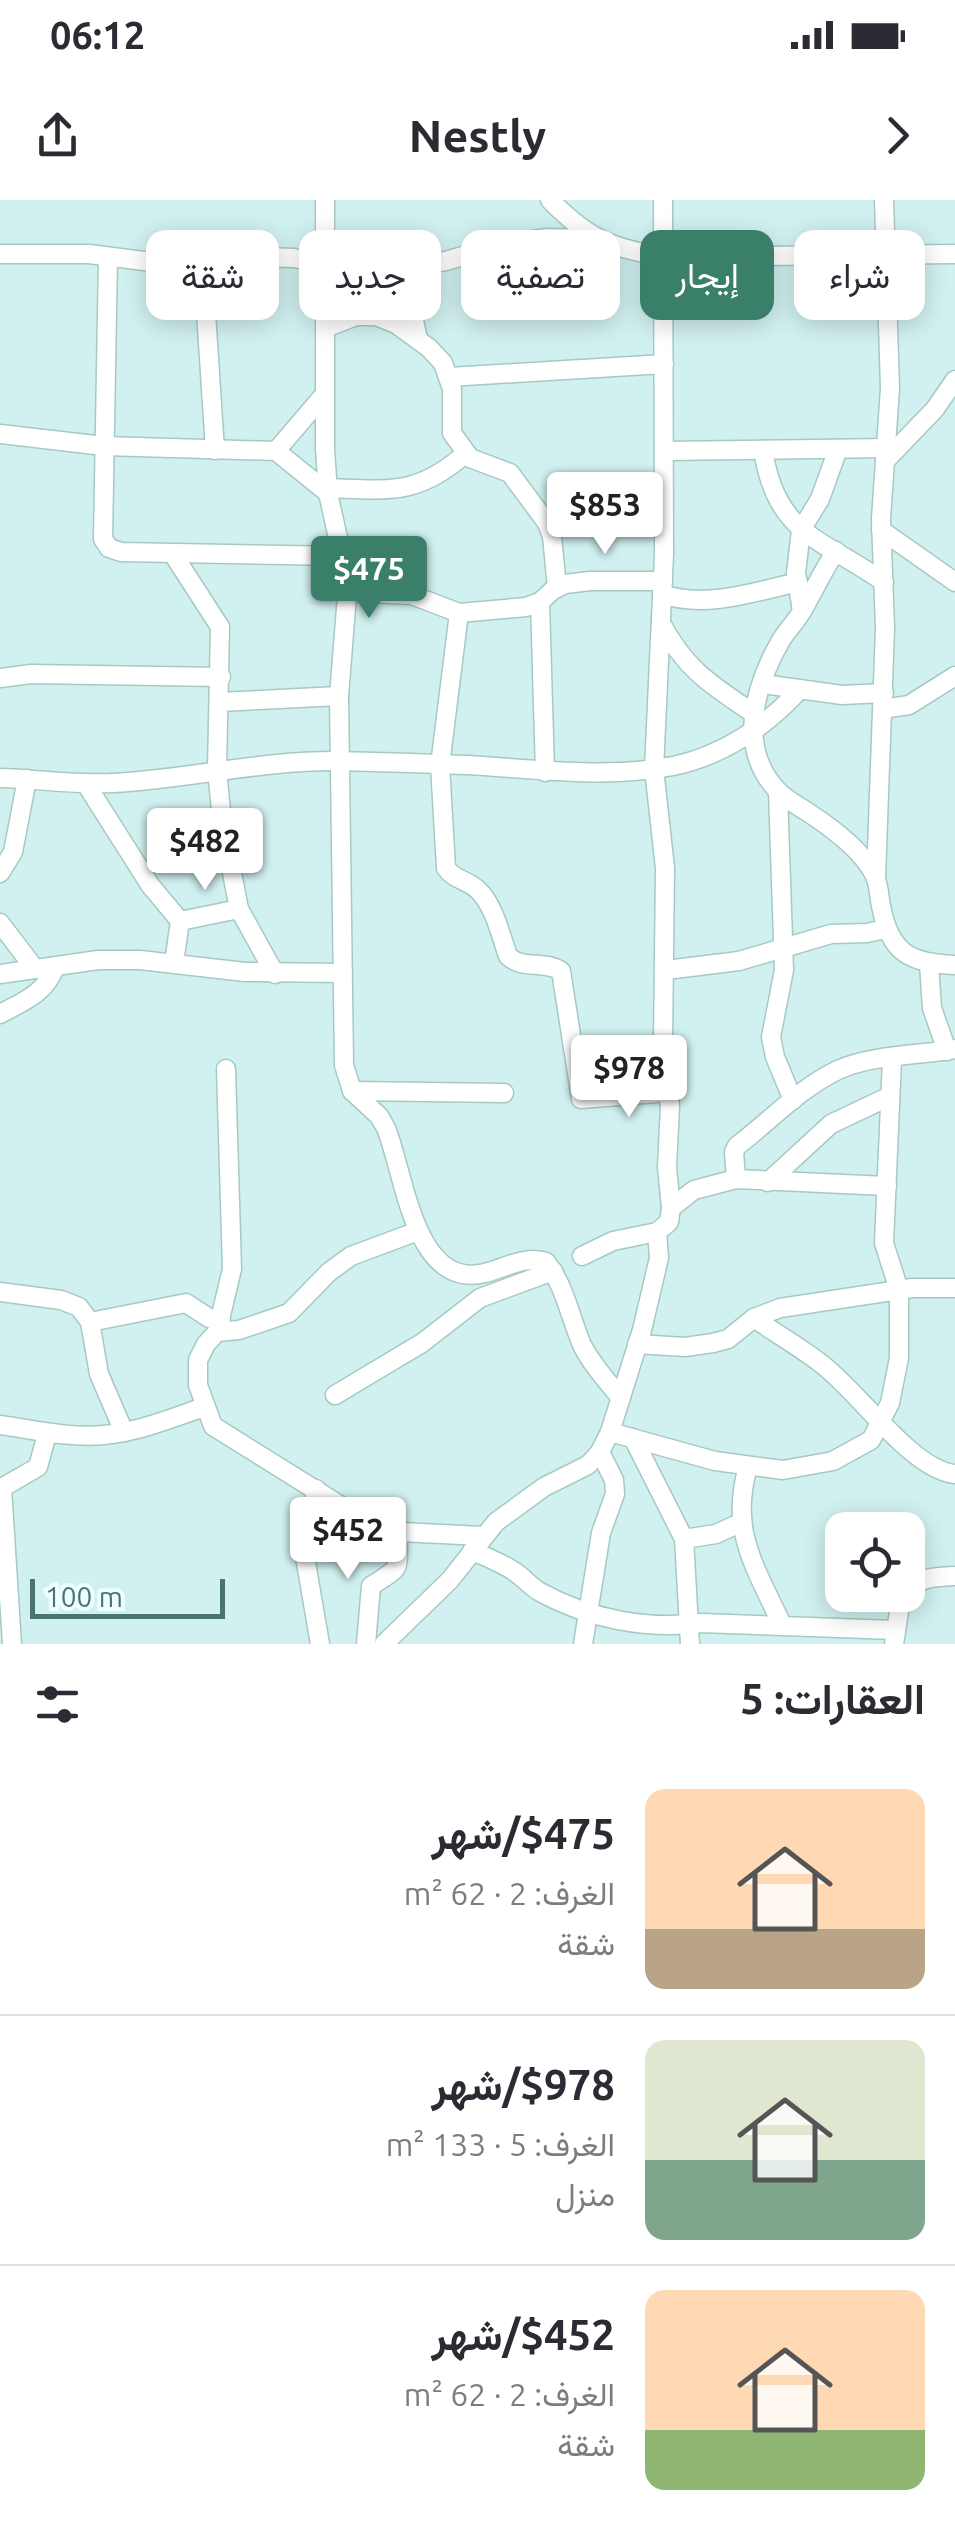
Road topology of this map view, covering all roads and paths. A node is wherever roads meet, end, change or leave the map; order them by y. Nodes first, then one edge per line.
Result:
1 (326, 200) edge
2 (550, 200) edge
3 (663, 200) edge
4 (884, 200) edge
5 (326, 230) edge
6 (581, 230) edge
7 (664, 230) edge
8 (884, 230) edge
9 (0, 254) edge
10 (925, 254) edge
11 (955, 254) edge
12 (108, 257) junction
13 (146, 261) edge
14 (206, 320) edge
15 (326, 320) edge
16 (414, 320) edge
17 (664, 320) edge
18 (887, 320) edge
19 (326, 328) junction
20 (418, 340) junction
21 (664, 364) junction
22 (449, 376) junction
23 (955, 380) edge
24 (324, 396) junction
25 (0, 434) edge
26 (104, 446) junction
27 (838, 449) junction
28 (215, 450) junction
29 (763, 450) junction
30 (276, 451) junction
31 (664, 451) junction
32 (466, 453) junction
33 (886, 455) junction
34 (328, 490) junction
35 (801, 530) junction
36 (881, 530) junction
37 (836, 550) junction
38 (173, 554) junction
39 (342, 556) junction
40 (798, 582) junction
41 (884, 582) junction
42 (955, 582) edge
43 (557, 588) junction
44 (663, 588) junction
45 (347, 592) junction
46 (540, 602) junction
47 (802, 612) junction
48 (459, 613) junction
49 (661, 622) junction
50 (955, 676) edge
51 (221, 677) junction
52 (0, 678) edge
53 (763, 684) junction
54 (800, 689) junction
55 (339, 696) junction
56 (884, 701) junction
57 (220, 702) junction
58 (753, 712) junction
59 (751, 732) junction
60 (339, 761) junction
61 (440, 765) junction
62 (654, 768) junction
63 (218, 770) junction
64 (544, 772) junction
65 (0, 778) edge
66 (26, 778) junction
67 (86, 784) junction
68 (778, 792) junction
69 (0, 873) edge
70 (876, 877) junction
71 (239, 909) junction
72 (180, 921) junction
73 (0, 924) edge
74 (885, 928) junction
75 (782, 948) junction
76 (174, 963) junction
77 (929, 964) junction
78 (955, 966) edge
79 (55, 968) junction
80 (35, 969) junction
81 (666, 970) junction
82 (343, 973) junction
83 (0, 974) edge
84 (275, 974) junction
85 (0, 1014) edge
86 (951, 1050) edge
87 (892, 1059) junction
88 (226, 1069) dead end
89 (352, 1090) junction
90 (668, 1092) junction
91 (504, 1093) dead end
92 (890, 1096) junction
93 (793, 1100) junction
94 (736, 1179) junction
95 (768, 1182) junction
96 (886, 1186) junction
97 (672, 1208) junction
98 (418, 1231) junction
99 (657, 1232) junction
100 (582, 1256) dead end
101 (553, 1271) junction
102 (955, 1288) edge
103 (899, 1290) junction
104 (0, 1292) edge
105 (754, 1318) junction
106 (90, 1322) junction
107 (219, 1326) junction
108 (637, 1344) junction
109 (335, 1395) dead end
110 (621, 1398) junction
111 (204, 1407) junction
112 (882, 1422) junction
113 (0, 1424) edge
114 (124, 1432) junction
115 (610, 1432) junction
116 (47, 1434) junction
117 (633, 1438) junction
118 (600, 1452) junction
119 (748, 1466) junction
120 (955, 1474) edge
121 (1, 1488) edge
122 (316, 1488) junction
123 (740, 1523) junction
124 (398, 1534) junction
125 (684, 1539) junction
126 (477, 1544) junction
127 (955, 1576) edge
128 (925, 1579) edge
129 (5, 1595) edge
130 (589, 1612) junction
131 (899, 1612) edge
132 (689, 1624) junction
133 (782, 1626) junction
134 (819, 1636) edge
135 (894, 1637) edge
136 (12, 1644) edge
137 (320, 1644) edge
138 (366, 1644) edge
139 (384, 1644) edge
140 (583, 1644) edge
141 (690, 1644) edge

1 - 5 street
2 - 6 street
3 - 7 street
4 - 8 street
9 - 12 street
10 - 11 street
12 - 13 street
12 - 26 street
14 - 28 street
15 - 19 street
16 - 20 street
17 - 21 street
18 - 33 street
19 - 20 street
19 - 24 street
20 - 22 street
21 - 22 street
21 - 31 street
22 - 32 street
23 - 33 street
24 - 30 street
24 - 34 street
25 - 26 street
26 - 28 street
26 - 38 street
27 - 29 street
27 - 33 street
27 - 35 street
28 - 30 street
29 - 31 street
29 - 35 street
30 - 34 street
31 - 44 street
32 - 34 street
32 - 43 street
33 - 36 street
34 - 39 street
35 - 37 street
35 - 40 street
36 - 41 street
36 - 42 street
37 - 41 street
37 - 47 street
38 - 39 street
38 - 51 street
39 - 45 street
40 - 44 street
40 - 47 street
41 - 56 street
43 - 44 street
43 - 46 street
44 - 49 street
45 - 48 street
45 - 55 street
46 - 48 street
46 - 64 street
47 - 53 street
48 - 61 street
49 - 58 street
49 - 62 street
50 - 56 street
51 - 52 street
51 - 57 street
53 - 54 street
53 - 58 street
54 - 56 street
54 - 59 street
55 - 57 street
55 - 60 street
56 - 70 street
57 - 63 street
58 - 59 street
59 - 62 street
59 - 68 street
60 - 61 street
60 - 63 street
60 - 82 street
61 - 64 street
61 - 90 street
62 - 64 street
62 - 81 street
63 - 67 street
63 - 71 street
65 - 66 street
66 - 67 street
66 - 69 street
67 - 72 street
68 - 70 street
68 - 75 street
70 - 74 street
71 - 72 street
71 - 84 street
72 - 76 street
73 - 80 street
74 - 75 street
74 - 77 street
75 - 81 street
75 - 93 street
76 - 79 street
76 - 84 street
77 - 78 street
77 - 86 street
79 - 80 street
79 - 85 street
80 - 83 street
81 - 90 street
82 - 84 street
82 - 89 street
86 - 87 street
87 - 92 street
87 - 93 street
88 - 107 street
89 - 91 street
89 - 98 street
90 - 97 street
92 - 95 street
92 - 96 street
93 - 94 street
94 - 95 street
94 - 97 street
95 - 96 street
96 - 103 street
97 - 99 street
98 - 101 street
98 - 107 street
99 - 100 street
99 - 108 street
101 - 109 street
101 - 110 street
102 - 103 street
103 - 105 street
103 - 112 street
104 - 106 street
105 - 108 street
105 - 112 street
106 - 107 street
106 - 114 street
107 - 111 street
108 - 110 street
110 - 115 street
111 - 114 street
111 - 122 street
112 - 119 street
112 - 120 street
113 - 116 street
114 - 116 street
115 - 117 street
115 - 118 street
116 - 121 street
117 - 119 street
117 - 125 street
118 - 126 street
118 - 130 street
119 - 123 street
121 - 129 street
122 - 124 street
122 - 137 street
123 - 125 street
123 - 133 street
124 - 126 street
124 - 138 street
125 - 132 street
126 - 130 street
126 - 139 street
127 - 128 street
129 - 136 street
130 - 132 street
130 - 140 street
131 - 135 street
132 - 133 street
132 - 141 street
133 - 134 street
134 - 135 street

